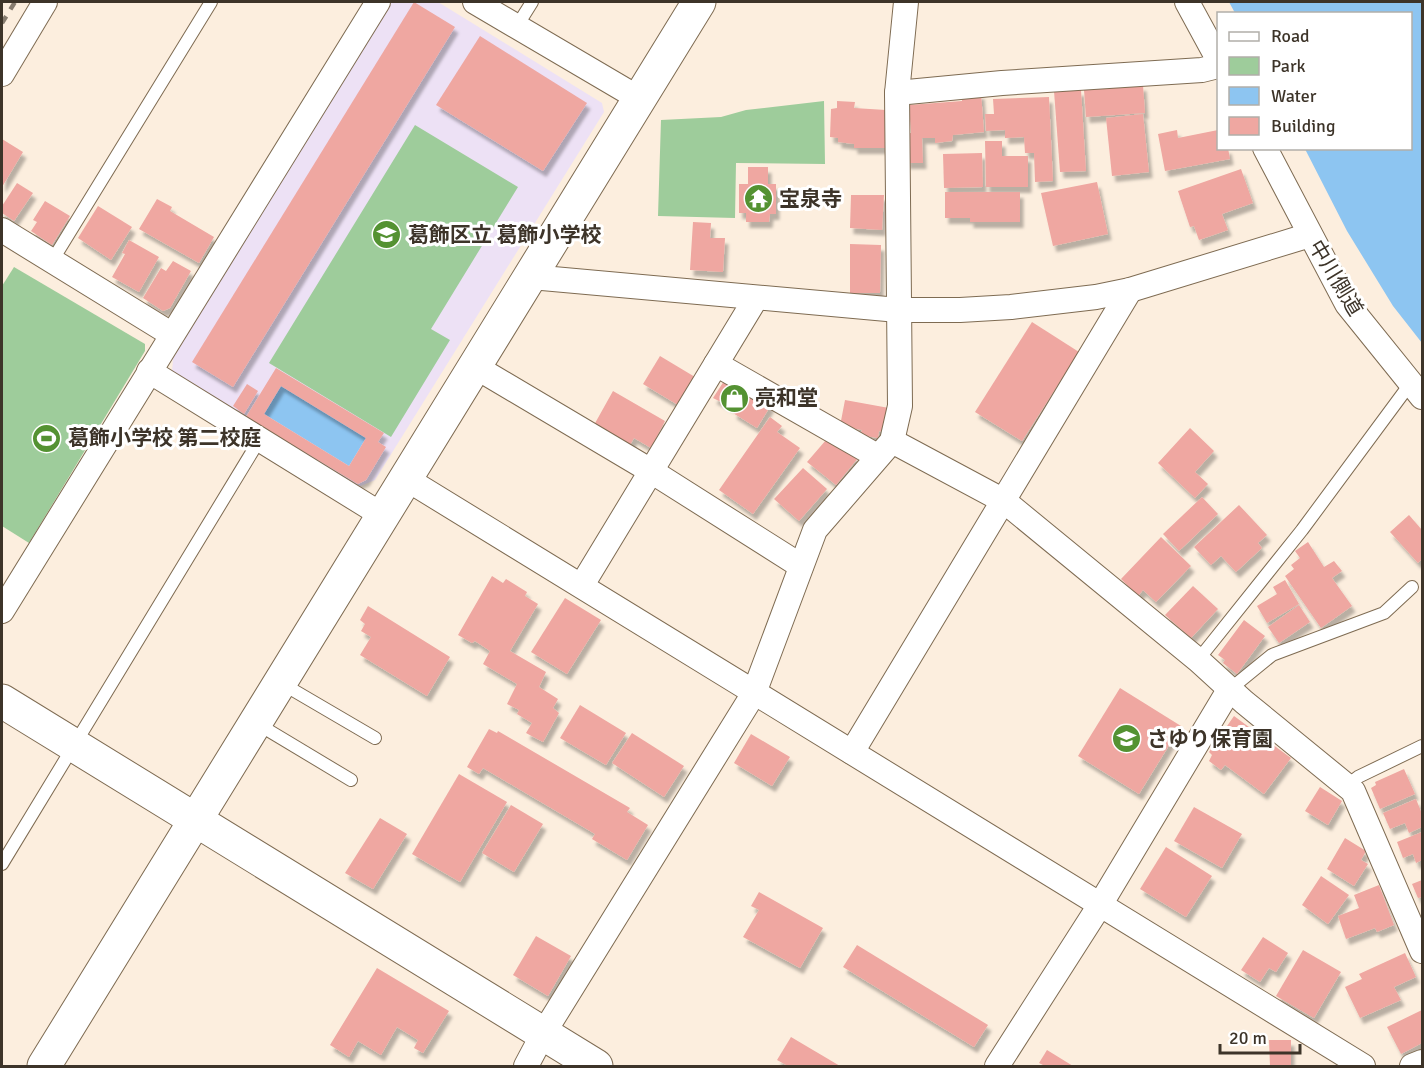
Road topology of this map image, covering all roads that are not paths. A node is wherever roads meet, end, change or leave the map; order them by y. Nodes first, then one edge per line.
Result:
1 (45, 2) edge
2 (211, 2) edge
3 (378, 2) edge
4 (475, 2) edge
5 (532, 2) edge
6 (699, 2) edge
7 (906, 2) edge
8 (1187, 2) edge
9 (516, 26) junction
10 (1217, 58) edge
11 (1217, 66) edge
12 (2, 74) edge
13 (897, 93) junction
14 (640, 99) junction
15 (1266, 150) edge
16 (2, 230) edge
17 (1310, 235) junction
18 (51, 261) junction
19 (531, 277) junction
20 (1130, 290) junction
21 (756, 298) junction
22 (898, 310) junction
23 (171, 334) junction
24 (716, 364) junction
25 (474, 366) junction
26 (149, 371) junction
27 (1416, 390) edge
28 (260, 439) junction
29 (884, 448) junction
30 (651, 471) junction
31 (405, 478) junction
32 (1004, 501) junction
33 (382, 515) junction
34 (801, 566) junction
35 (582, 585) junction
36 (1412, 587) dead end
37 (2, 611) edge
38 (1198, 660) junction
39 (280, 682) junction
40 (1229, 690) junction
41 (753, 693) junction
42 (2, 701) edge
43 (255, 722) junction
44 (375, 738) dead end
45 (74, 745) junction
46 (1422, 746) edge
47 (852, 753) junction
48 (351, 780) dead end
49 (1346, 786) junction
50 (196, 819) junction
51 (2, 864) edge
52 (1100, 905) junction
53 (1422, 951) edge
54 (543, 1034) junction
55 (1422, 1062) edge
56 (44, 1066) edge
57 (526, 1066) edge
58 (596, 1066) edge
59 (998, 1066) edge
60 (1363, 1066) edge
61 (1412, 1066) edge

1 - 12 street
2 - 18 lane
3 - 23 street
4 - 9 street
5 - 9 lane
6 - 14 street
7 - 13 street
8 - 10 street
9 - 14 street
11 - 13 street
13 - 22 street
14 - 19 street
15 - 17 street, 中川側道
16 - 18 street
17 - 20 street
17 - 27 street, 中川側道
18 - 23 street
19 - 21 street
19 - 25 street
20 - 22 street
20 - 32 street
21 - 22 street
21 - 24 street
22 - 29 street
23 - 26 street
24 - 29 street
24 - 30 street
25 - 30 street
25 - 31 street
26 - 28 street
26 - 37 street
27 - 38 lane
28 - 33 street
28 - 45 lane
29 - 32 street
29 - 34 street
30 - 34 street
30 - 35 street
31 - 33 street
31 - 35 street
32 - 38 street
32 - 47 street
33 - 39 street
34 - 41 street
35 - 41 street
36 - 40 lane
38 - 40 street
39 - 43 street
39 - 44 lane
40 - 49 street
40 - 52 street
41 - 47 street
41 - 54 street
42 - 45 street
43 - 48 lane
43 - 50 street
45 - 50 street
45 - 51 lane
46 - 49 lane
47 - 52 street
49 - 53 street
50 - 54 street
50 - 56 street
52 - 59 street
52 - 60 street
54 - 57 street
54 - 58 street
55 - 61 street

